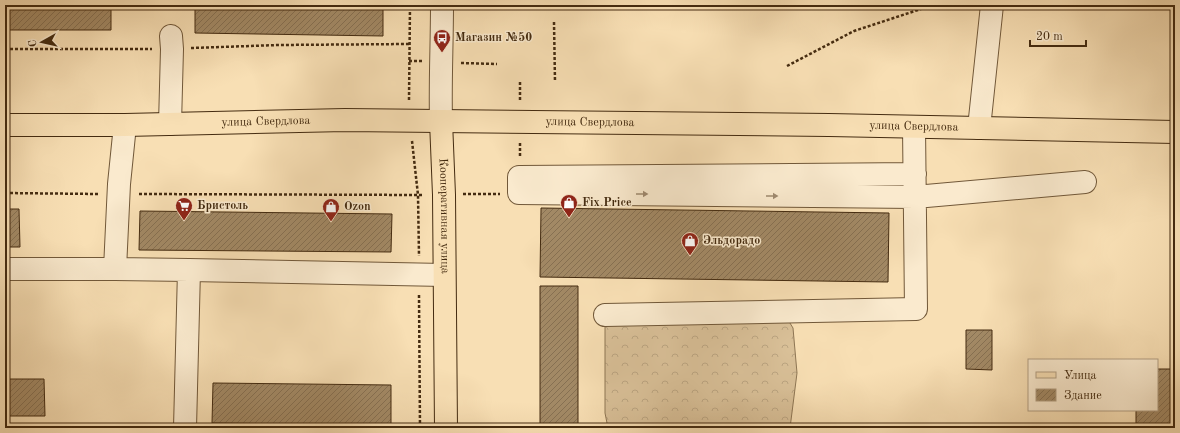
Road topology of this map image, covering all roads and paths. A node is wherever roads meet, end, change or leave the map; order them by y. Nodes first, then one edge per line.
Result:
1 (410, 5) edge
2 (442, 5) edge
3 (930, 5) edge
4 (992, 5) edge
5 (554, 22) dead end
6 (171, 42) junction
7 (409, 44) junction
8 (5, 49) edge
9 (440, 62) junction
10 (497, 64) dead end
11 (787, 66) dead end
12 (554, 82) dead end
13 (409, 121) junction
14 (441, 121) junction
15 (170, 124) junction
16 (5, 125) edge
17 (126, 126) junction
18 (914, 127) junction
19 (979, 128) junction
20 (1175, 132) edge
21 (915, 174) junction
22 (1085, 182) dead end
23 (5, 193) edge
24 (519, 193) junction
25 (119, 194) junction
26 (418, 195) junction
27 (444, 195) junction
28 (915, 197) junction
29 (5, 269) edge
30 (115, 269) junction
31 (189, 270) junction
32 (419, 275) junction
33 (444, 275) junction
34 (605, 315) dead end
35 (185, 428) edge
36 (420, 428) edge
37 (446, 428) edge

1 - 7 path
2 - 9 street, Кооперативная улица
3 - 11 path
4 - 19 street
5 - 12 path
6 - 7 path
6 - 8 path
6 - 15 street
7 - 13 path
9 - 10 path
9 - 14 street, Кооперативная улица
13 - 14 main road, улица Свердлова
13 - 15 main road, улица Свердлова
13 - 26 path
14 - 18 main road, улица Свердлова
14 - 27 main road, Кооперативная улица
15 - 17 main road, улица Свердлова
16 - 17 main road, улица Свердлова
17 - 25 street
18 - 19 main road, улица Свердлова
18 - 21 street
19 - 20 main road, улица Свердлова
21 - 24 street
21 - 28 street
22 - 28 street
23 - 25 path
24 - 27 path
24 -> 28 street
25 - 26 path
25 - 30 street
26 - 27 path
26 - 32 path
27 - 33 main road, Кооперативная улица
28 - 34 street
29 - 30 street
30 - 31 street
31 - 32 street
31 - 35 street
32 - 33 street
32 - 36 path
33 - 37 main road, Кооперативная улица

